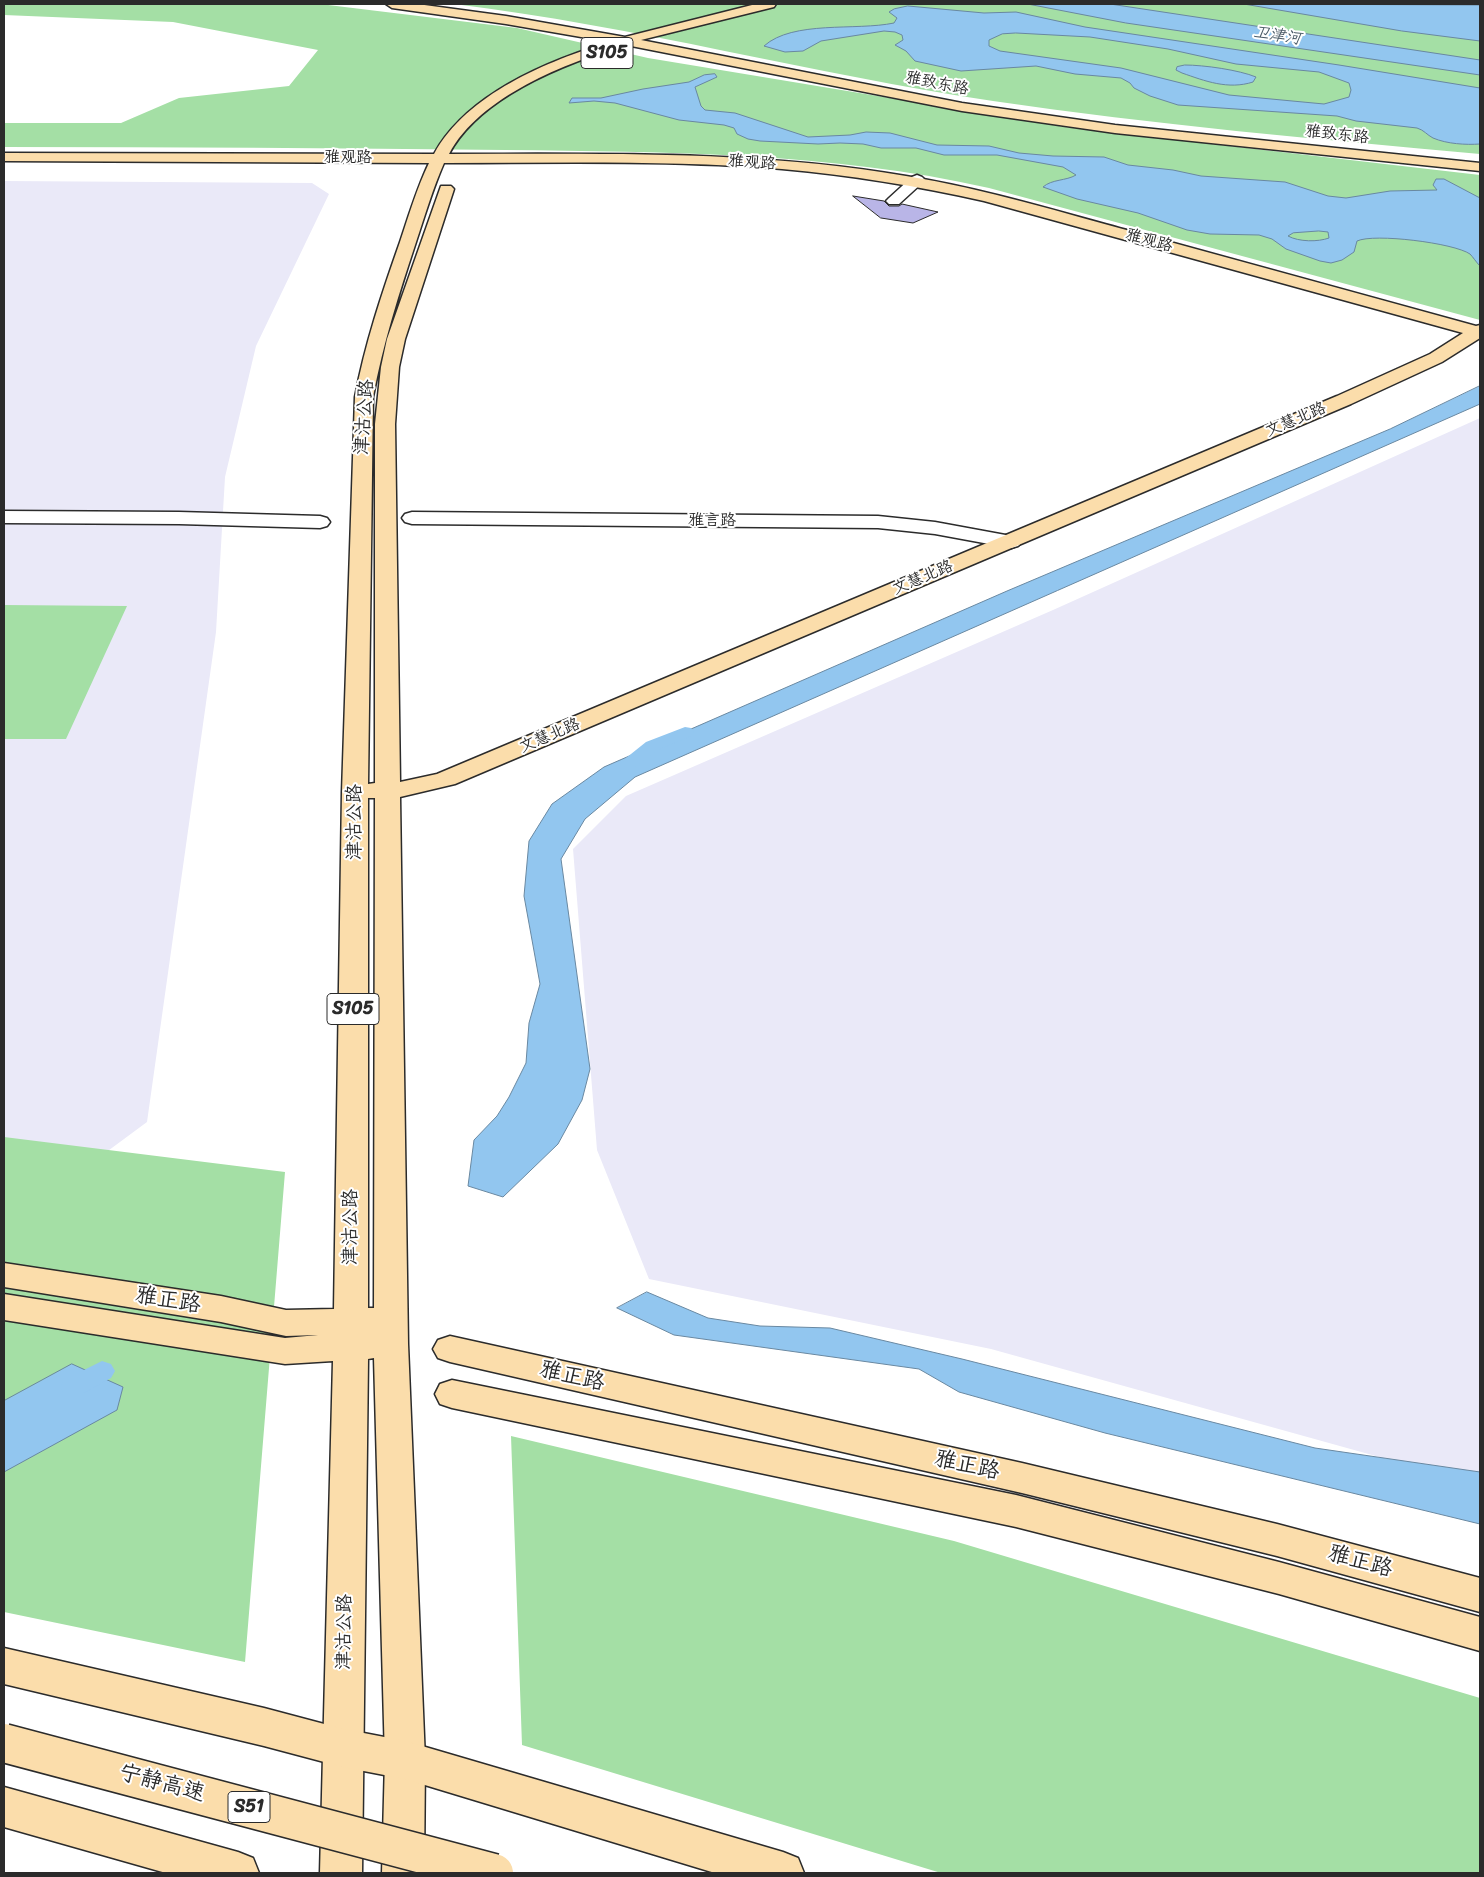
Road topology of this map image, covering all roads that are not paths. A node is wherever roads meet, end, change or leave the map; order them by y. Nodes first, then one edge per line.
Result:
1 (392, 4) edge
2 (440, 4) edge
3 (775, 5) edge
4 (635, 40) junction
5 (479, 127) dead end
6 (452, 154) junction
7 (4, 157) edge
8 (1480, 159) edge
9 (1480, 166) edge
10 (917, 181) junction
11 (894, 201) dead end
12 (1480, 332) edge
13 (4, 517) edge
14 (205, 527) junction
15 (319, 528) dead end
16 (4, 535) edge
17 (1011, 542) junction
18 (984, 553) junction
19 (388, 795) junction
20 (355, 796) junction
21 (4, 1275) edge
22 (4, 1307) edge
23 (392, 1332) junction
24 (350, 1334) junction
25 (450, 1349) dead end
26 (452, 1394) dead end
27 (1480, 1595) edge
28 (1480, 1634) edge
29 (4, 1666) edge
30 (4, 1743) edge
31 (343, 1748) junction
32 (405, 1760) junction
33 (4, 1807) edge
34 (238, 1873) edge
35 (341, 1873) edge
36 (402, 1873) edge
37 (494, 1873) edge
38 (783, 1873) edge

1 - 4 main road, 雅致东路
2 - 4 main road, 雅致东路
3 - 4 main road, 津沽公路 / S105
4 - 5 main road, 津沽公路 / S105
4 - 6 main road, 津沽公路 / S105
4 - 8 main road, 雅致东路
4 - 9 main road, 雅致东路
6 - 7 main road, 雅观路
6 - 10 main road, 雅观路
6 - 19 main road, 津沽公路 / S105
6 - 20 main road, 津沽公路 / S105
10 - 11 street
10 - 12 main road, 雅观路
12 - 17 main road, 文慧北路
12 - 19 main road, 文慧北路
13 - 14 street
14 - 15 street
14 - 16 street
17 - 18 main road, 文慧北路
17 - 18 street, 雅言路
18 - 19 main road, 文慧北路
19 - 20 main road, 文慧北路
19 - 23 main road, 津沽公路 / S105
20 - 24 main road, 津沽公路 / S105
21 - 24 main road, 雅正路
22 - 24 main road, 雅正路
23 - 24 main road, 雅正路
23 - 32 main road, 津沽公路 / S105
24 - 31 main road, 津沽公路 / S105
25 - 27 main road, 雅正路
26 - 28 main road, 雅正路
29 - 31 main road
30 - 37 main road, 宁静高速 / S51, bridge
31 - 32 main road
31 - 35 main road, 津沽公路 / S105
32 - 36 main road, 津沽公路 / S105
32 - 38 main road
33 - 34 main road

